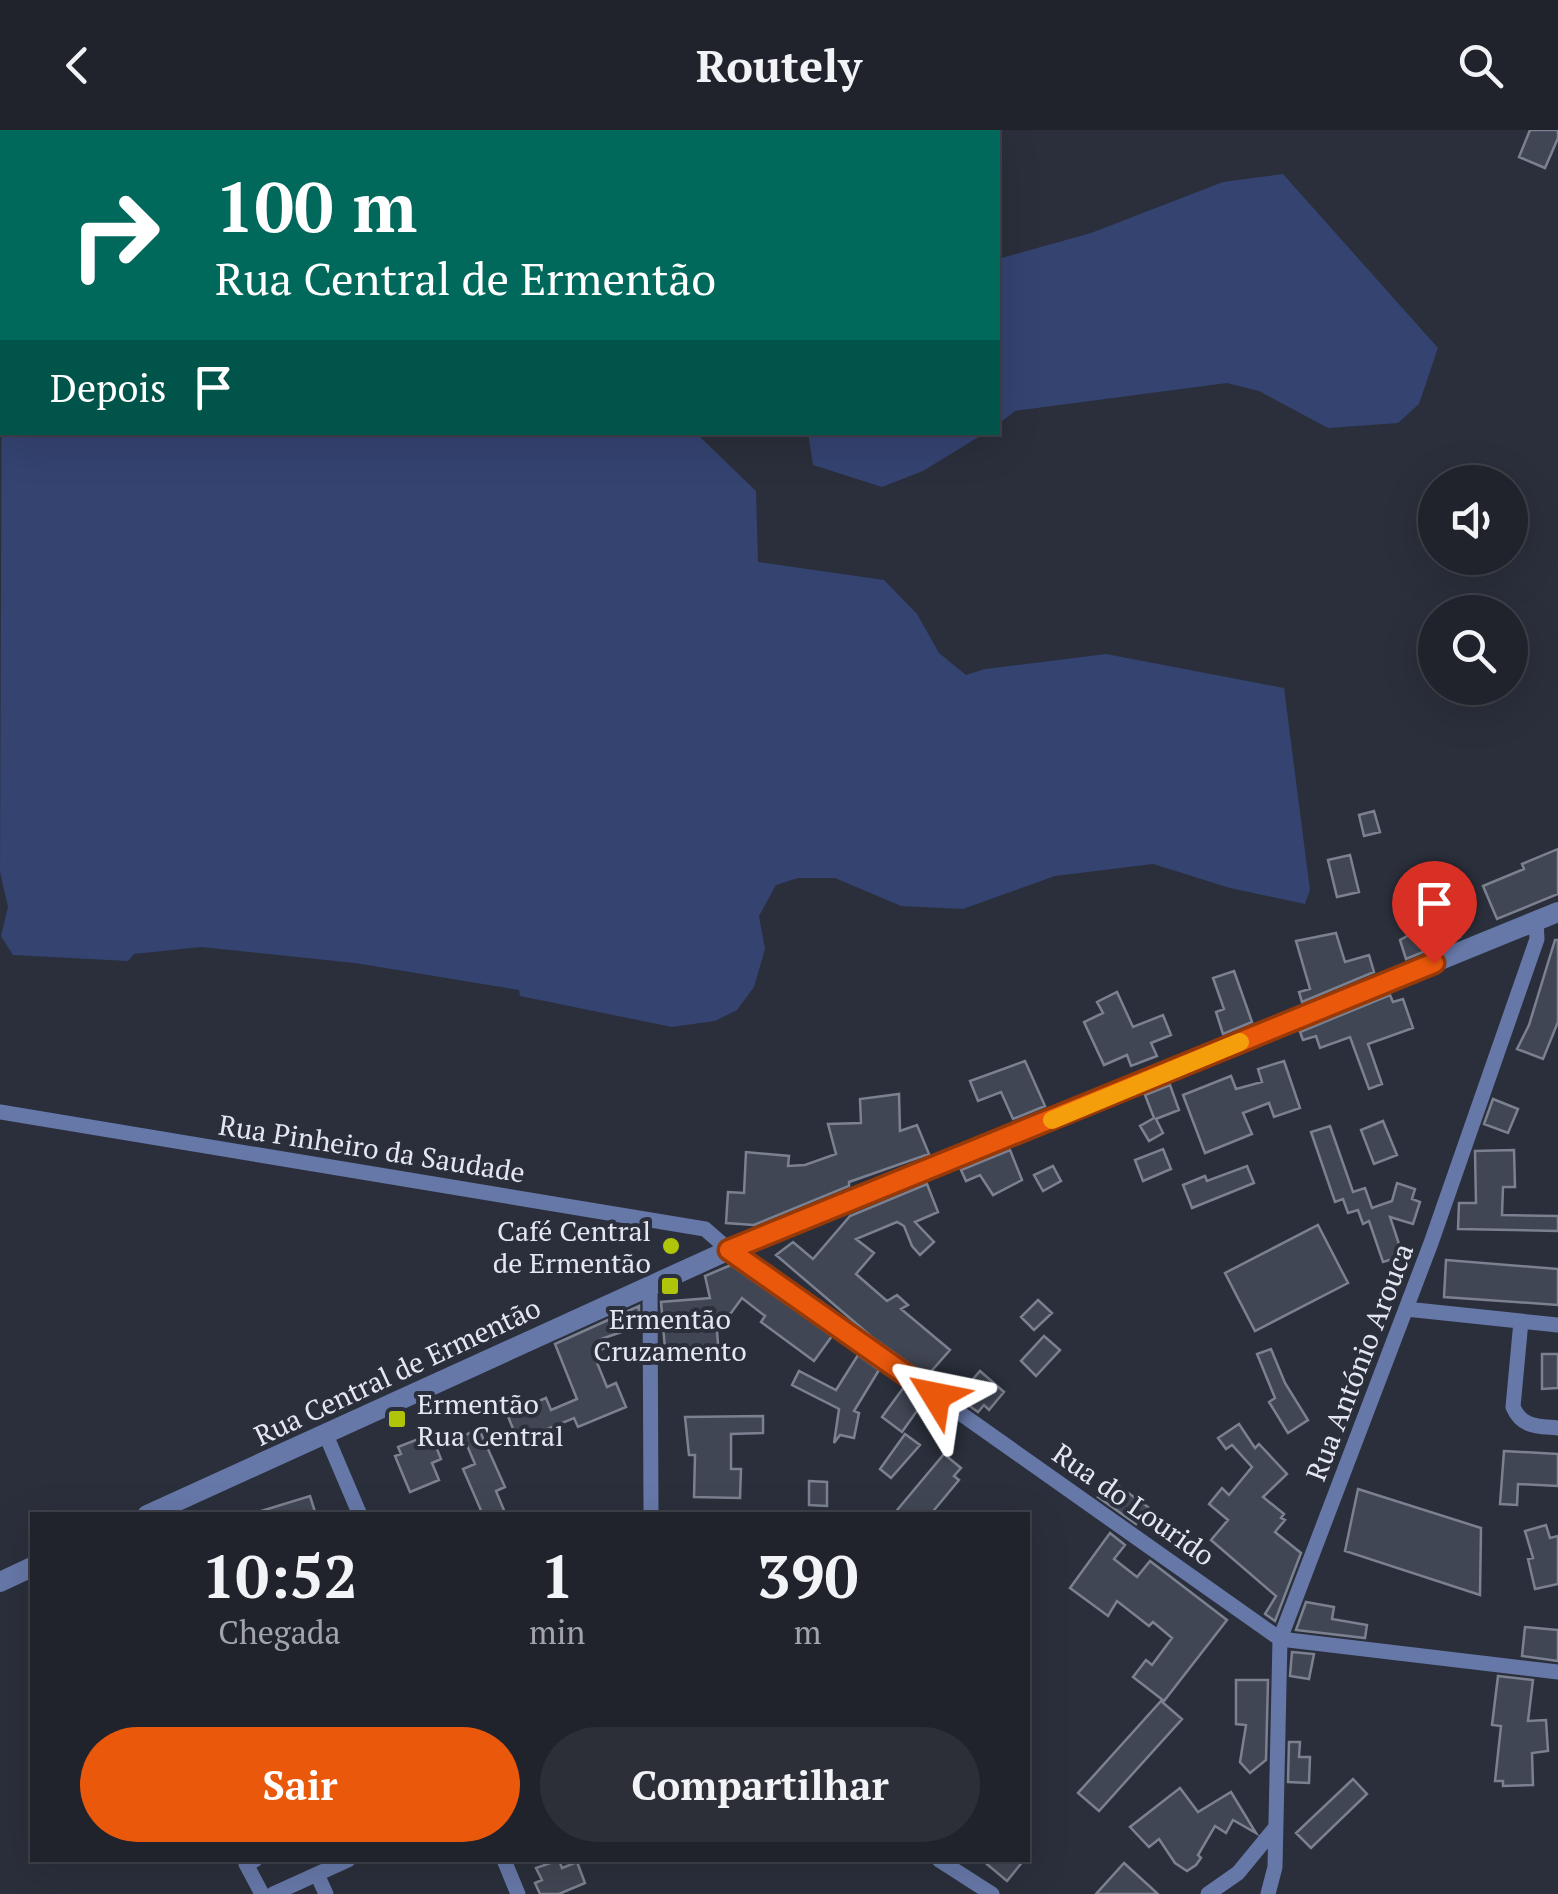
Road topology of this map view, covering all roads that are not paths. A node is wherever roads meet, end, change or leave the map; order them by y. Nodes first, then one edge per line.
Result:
1 (1558, 912) edge
2 (1536, 922) junction
3 (0, 1112) edge
4 (729, 1250) junction
5 (650, 1286) junction
6 (1406, 1309) junction
7 (1521, 1321) junction
8 (1558, 1325) edge
9 (1558, 1428) edge
10 (326, 1435) junction
11 (154, 1512) edge
12 (359, 1512) edge
13 (651, 1512) edge
14 (30, 1568) edge
15 (0, 1582) edge
16 (1280, 1638) junction
17 (1558, 1672) edge
18 (1274, 1828) junction
19 (250, 1862) edge
20 (344, 1862) edge
21 (505, 1862) edge
22 (942, 1862) edge
23 (317, 1874) junction
24 (262, 1894) edge
25 (274, 1894) edge
26 (326, 1894) edge
27 (518, 1894) edge
28 (992, 1894) edge
29 (1208, 1894) edge
30 (1268, 1894) edge

1 - 2 street, Rua Central de Ermentão
2 - 4 street, Rua Central de Ermentão
2 - 6 street, Rua António Arouca
3 - 4 street, Rua Pinheiro da Saudade
4 - 5 street, Rua Central de Ermentão
4 - 16 street, Rua do Lourido
5 - 10 street, Rua Central de Ermentão
5 - 13 street
6 - 7 street
6 - 16 street, Rua António Arouca
7 - 8 street
7 - 9 street
10 - 11 street, Rua Central de Ermentão
10 - 12 street
14 - 15 street
16 - 17 street, Rua do Lourido
16 - 18 street, Rua António Arouca
18 - 29 street
18 - 30 street, Rua António Arouca
19 - 24 street
20 - 23 street
21 - 27 street
22 - 28 street
23 - 25 street
23 - 26 street

